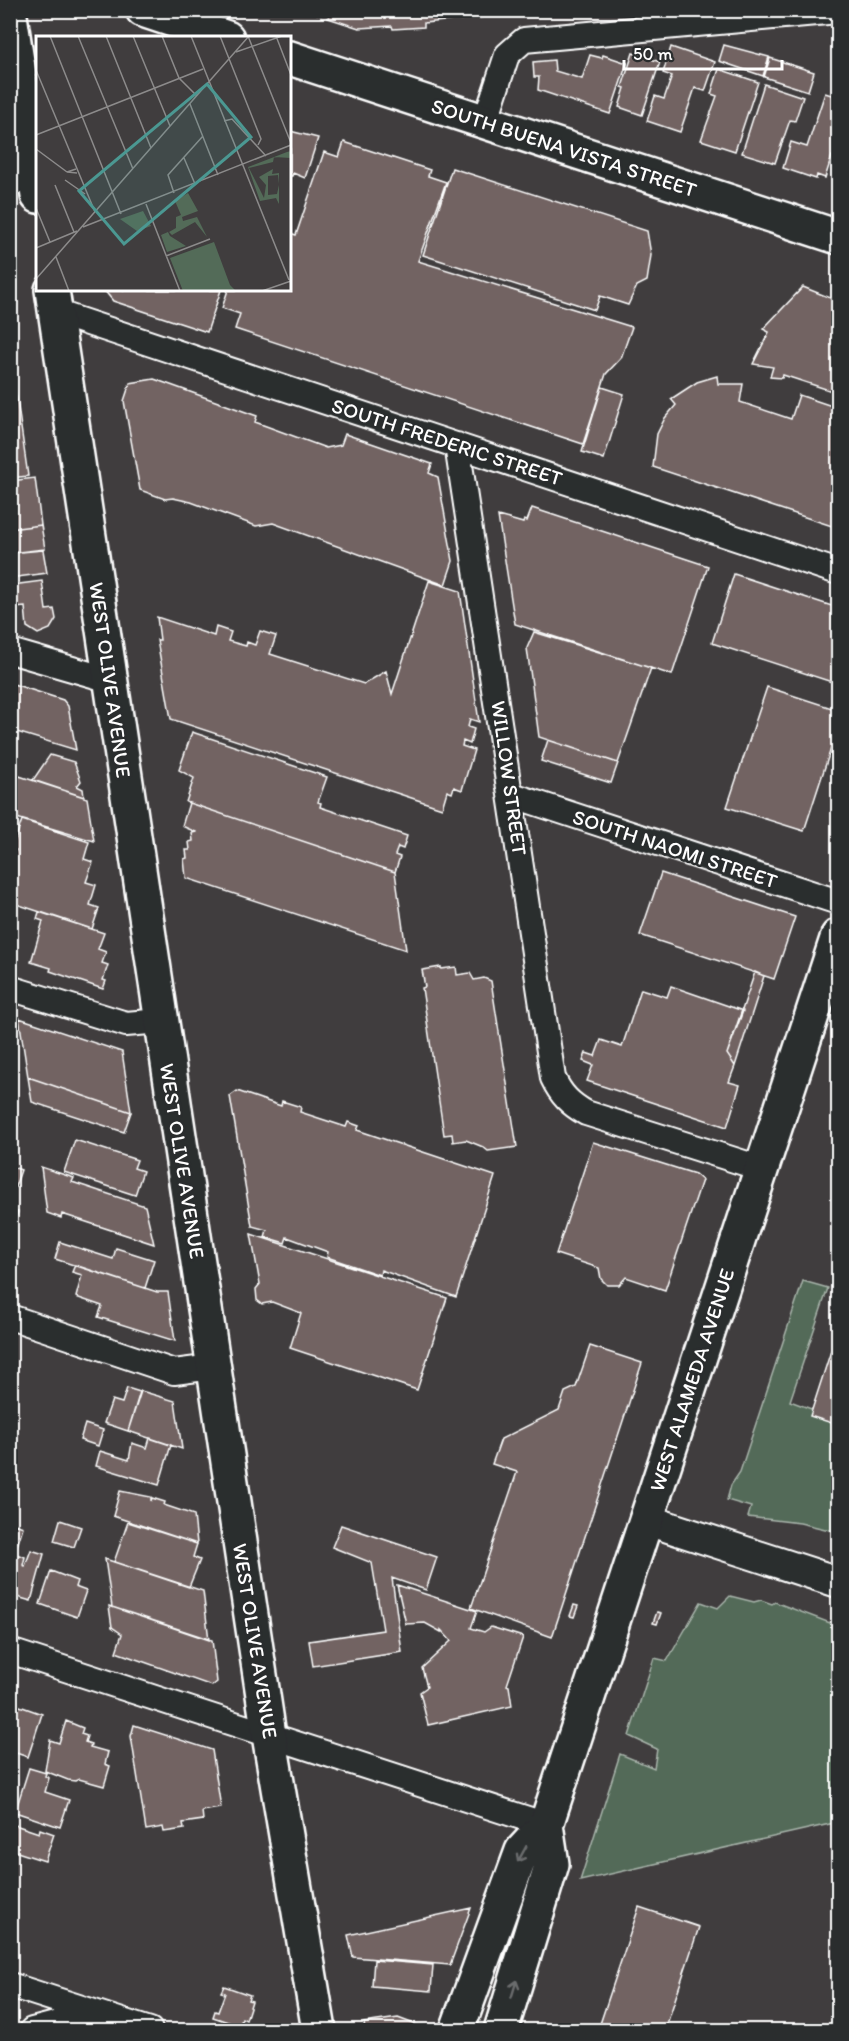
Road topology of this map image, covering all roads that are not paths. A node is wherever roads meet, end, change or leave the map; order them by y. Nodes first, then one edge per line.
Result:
1 (143, 10) edge
2 (838, 11) edge
3 (10, 16) edge
4 (221, 36) edge
5 (291, 58) edge
6 (485, 122) junction
7 (28, 186) edge
8 (838, 237) edge
9 (53, 301) edge
10 (457, 445) junction
11 (838, 572) edge
12 (10, 651) edge
13 (110, 680) junction
14 (512, 795) junction
15 (838, 902) edge
16 (838, 936) edge
17 (10, 987) edge
18 (161, 1022) junction
19 (763, 1169) junction
20 (10, 1317) edge
21 (213, 1367) junction
22 (647, 1520) junction
23 (838, 1582) edge
24 (10, 1652) edge
25 (269, 1735) junction
26 (546, 1825) junction
27 (10, 1985) edge
28 (472, 1986) junction
29 (98, 2013) junction
30 (32, 2031) edge
31 (150, 2031) edge
32 (319, 2031) edge
33 (457, 2031) edge
34 (476, 2031) edge
35 (501, 2031) edge

1 - 4 main road
2 - 6 street
3 - 7 main road
5 - 6 main road, SOUTH BUENA VISTA STREET
6 - 8 main road, SOUTH BUENA VISTA STREET
9 - 10 street, SOUTH FREDERIC STREET
9 - 13 main road, WEST OLIVE AVENUE
10 - 11 street, SOUTH FREDERIC STREET
10 - 14 street, WILLOW STREET
12 - 13 street
13 - 18 main road, WEST OLIVE AVENUE
14 - 15 street, SOUTH NAOMI STREET
14 - 19 street, WILLOW STREET
16 - 19 main road, WEST ALAMEDA AVENUE
17 - 18 street
18 - 21 main road, WEST OLIVE AVENUE
19 - 22 main road, WEST ALAMEDA AVENUE
20 - 21 street
21 - 25 main road, WEST OLIVE AVENUE
22 - 23 street
22 - 26 main road, WEST ALAMEDA AVENUE
24 - 25 street
25 - 26 street
25 - 32 main road, WEST OLIVE AVENUE
26 -> 28 main road, WEST ALAMEDA AVENUE
35 -> 26 main road, WEST ALAMEDA AVENUE
27 - 29 street
28 - 33 main road, WEST ALAMEDA AVENUE
28 - 34 main road, WEST ALAMEDA AVENUE
29 - 30 street
29 - 31 street

